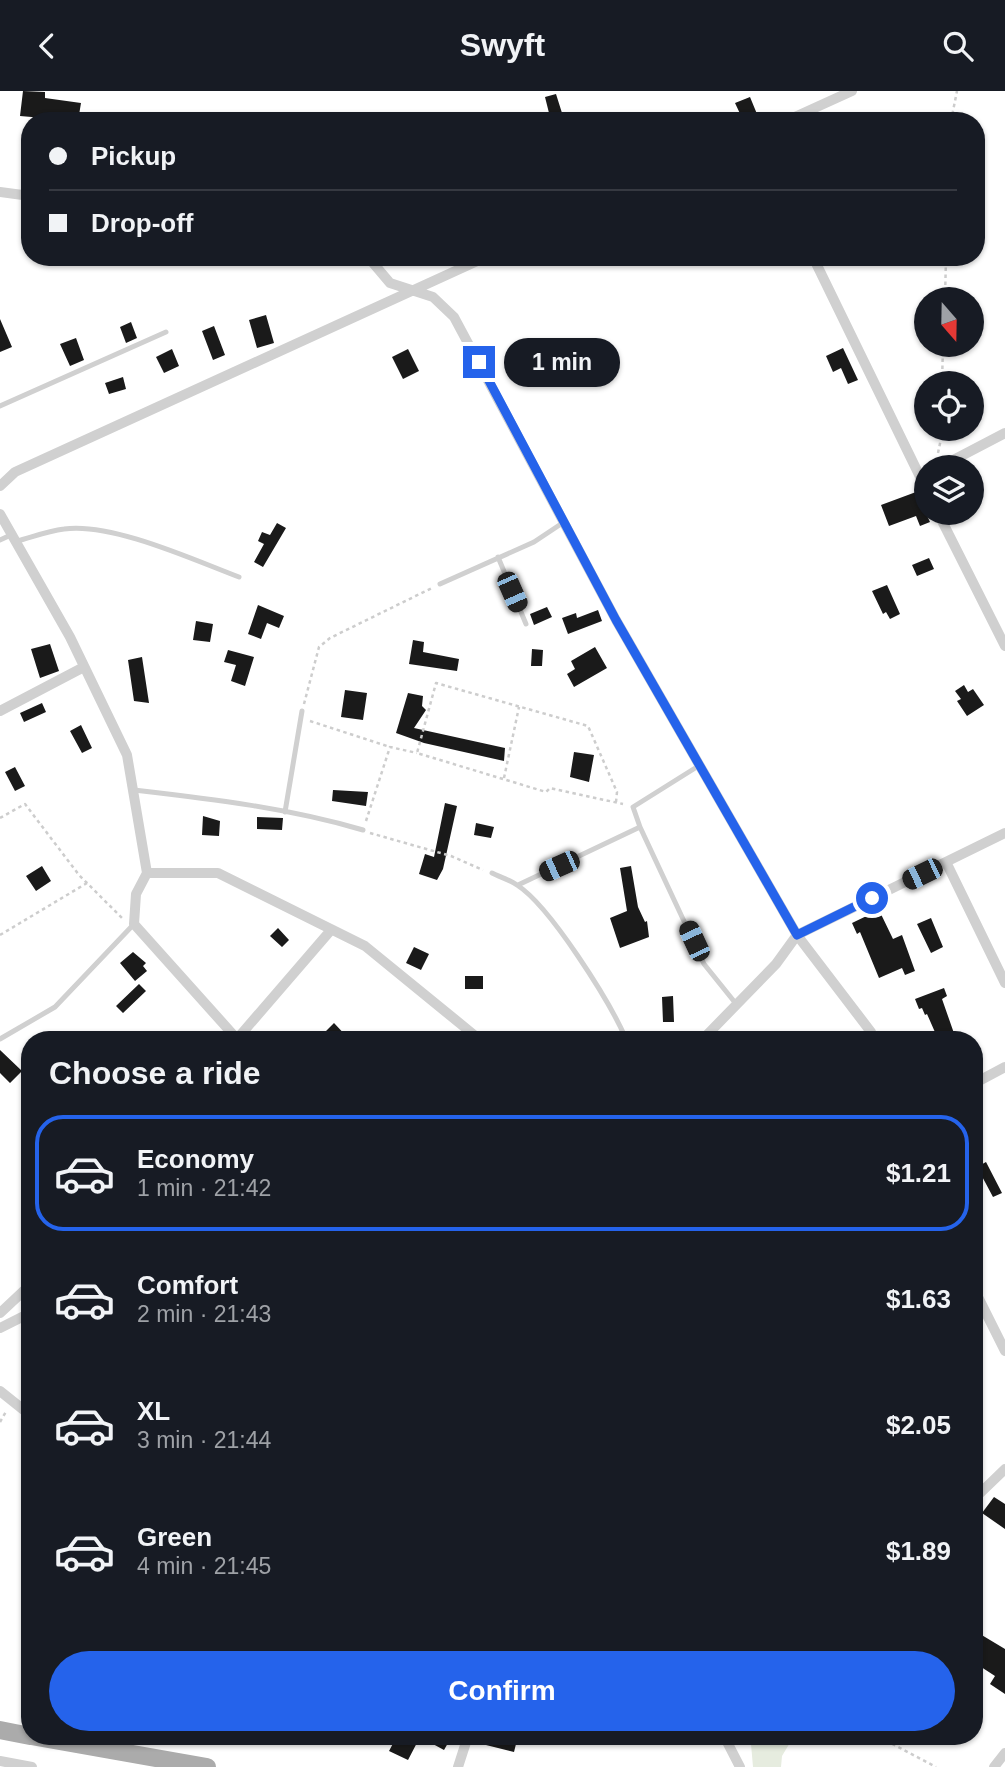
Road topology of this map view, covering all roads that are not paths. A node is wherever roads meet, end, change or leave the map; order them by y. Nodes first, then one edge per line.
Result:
1 (852, 91) edge
2 (806, 112) edge
3 (0, 192) edge
4 (21, 195) edge
5 (376, 266) edge
6 (466, 266) edge
7 (817, 266) edge
8 (411, 291) junction
9 (166, 332) dead end
10 (0, 406) edge
11 (1005, 433) edge
12 (957, 455) edge
13 (914, 461) edge
14 (0, 486) edge
15 (0, 514) edge
16 (564, 522) junction
17 (944, 525) edge
18 (15, 537) junction
19 (0, 540) edge
20 (498, 557) junction
21 (239, 577) dead end
22 (440, 584) road end
23 (526, 624) dead end
24 (1005, 646) edge
25 (82, 668) junction
26 (0, 711) edge
27 (302, 711) road end
28 (700, 765) junction
29 (134, 790) junction
30 (285, 812) junction
31 (640, 827) junction
32 (363, 830) road end
33 (1005, 833) edge
34 (947, 862) junction
35 (147, 873) junction
36 (492, 873) road end
37 (518, 885) junction
38 (134, 924) junction
39 (331, 930) junction
40 (797, 935) junction
41 (1005, 983) edge
42 (737, 1005) junction
43 (230, 1031) edge
44 (244, 1031) edge
45 (469, 1031) edge
46 (623, 1031) edge
47 (711, 1031) edge
48 (870, 1031) edge
49 (0, 1039) edge
50 (1005, 1067) edge
51 (983, 1079) edge
52 (21, 1293) edge
53 (983, 1307) edge
54 (0, 1313) edge
55 (21, 1318) edge
56 (0, 1328) edge
57 (1005, 1351) edge
58 (0, 1391) edge
59 (21, 1408) edge
60 (1005, 1469) edge
61 (983, 1490) edge
62 (0, 1730) edge
63 (21, 1734) edge
64 (82, 1745) edge
65 (465, 1745) edge
66 (729, 1745) edge
67 (1005, 1753) edge
68 (0, 1761) edge
69 (32, 1767) edge
70 (207, 1767) edge
71 (458, 1767) edge
72 (740, 1767) edge
73 (994, 1767) edge

1 - 2 street
3 - 4 street
5 - 8 street
6 - 8 street
7 - 13 street
8 - 14 street
8 - 16 street
9 - 10 lane
11 - 12 street
15 - 18 street
16 - 20 lane
16 - 28 street
17 - 24 street
18 - 19 lane
18 - 21 lane
18 - 25 street
20 - 22 lane
20 - 23 lane
25 - 26 street
25 - 29 street
27 - 30 lane
28 - 31 lane
28 - 40 street
29 - 30 lane
29 - 35 street
30 - 32 lane
31 - 37 lane
31 - 42 lane
33 - 34 street
34 - 40 street
34 - 41 street
35 - 38 street
35 - 39 street
36 - 37 lane
37 - 46 lane
38 - 43 street
38 - 49 lane
39 - 44 street
39 - 45 street
40 - 42 street
40 - 48 street
42 - 47 street
50 - 51 street
52 - 54 street
53 - 57 street
55 - 56 street
58 - 59 street
60 - 61 street
62 - 63 main road
64 - 70 main road
65 - 71 street
66 - 72 street
67 - 73 street
68 - 69 street

